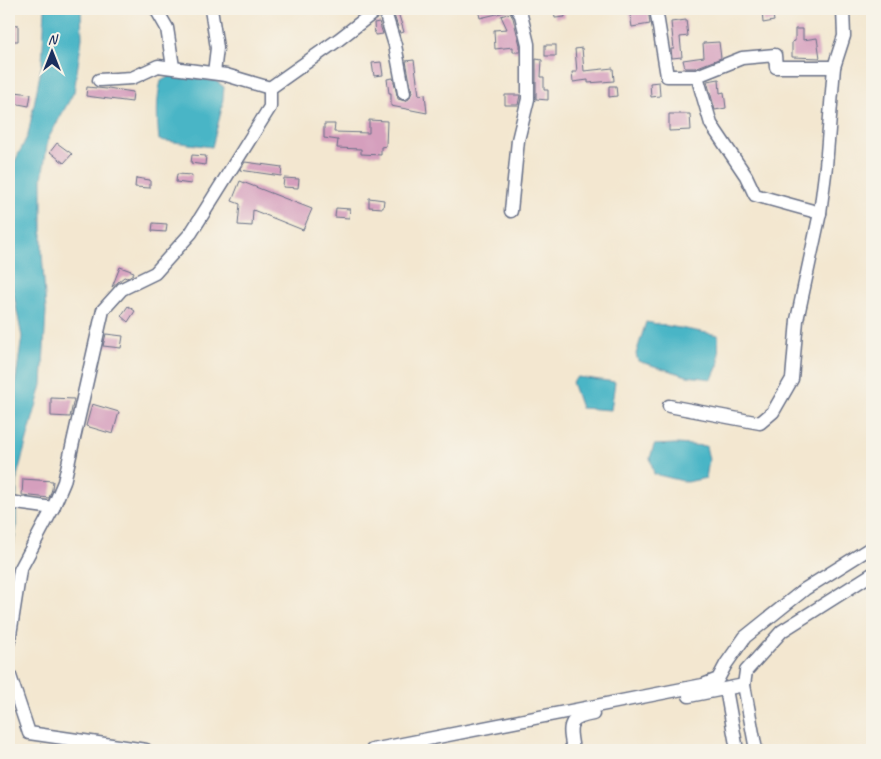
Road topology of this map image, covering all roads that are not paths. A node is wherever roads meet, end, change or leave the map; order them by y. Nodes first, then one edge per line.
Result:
1 (156, 9) edge
2 (211, 9) edge
3 (378, 9) edge
4 (384, 9) edge
5 (517, 9) edge
6 (656, 9) edge
7 (843, 9) edge
8 (834, 67) junction
9 (173, 68) junction
10 (214, 73) junction
11 (696, 76) junction
12 (99, 80) dead end
13 (270, 88) junction
14 (404, 93) dead end
15 (511, 211) dead end
16 (820, 213) junction
17 (669, 406) dead end
18 (9, 502) edge
19 (53, 508) junction
20 (872, 547) edge
21 (872, 574) edge
22 (9, 641) edge
23 (9, 673) edge
24 (744, 686) junction
25 (726, 689) junction
26 (397, 748) edge
27 (146, 750) edge
28 (372, 750) edge
29 (573, 750) edge
30 (737, 750) edge
31 (756, 750) edge

1 - 9 street
2 - 10 street
3 - 13 street
4 - 14 street
5 - 15 street
6 - 11 street
7 - 8 street
8 - 11 street
8 - 16 street
9 - 10 street
9 - 12 street
10 - 13 street
11 - 16 street
13 - 19 street
16 - 17 street
18 - 19 street
19 - 22 street
20 - 26 street
21 - 24 street
23 - 27 street
24 - 25 street
24 - 31 street
25 - 29 street
25 - 30 street
26 - 28 street

